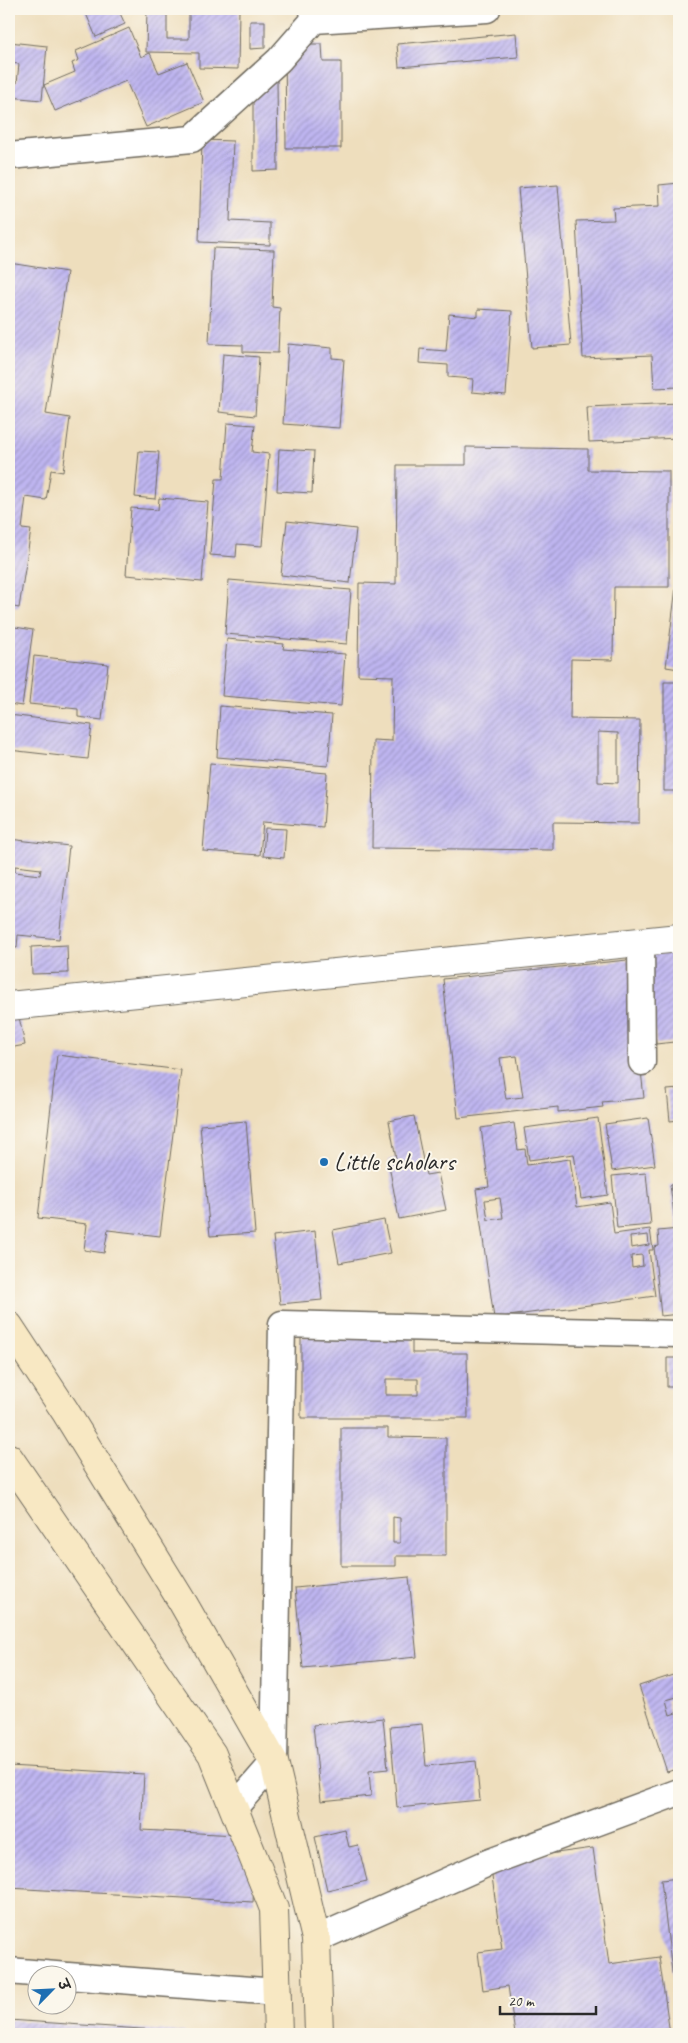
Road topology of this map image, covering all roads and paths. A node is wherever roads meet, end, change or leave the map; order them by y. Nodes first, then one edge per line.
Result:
1 (487, 9) edge
2 (314, 14) edge
3 (9, 156) edge
4 (679, 938) edge
5 (641, 942) junction
6 (9, 1006) edge
7 (642, 1062) dead end
8 (9, 1326) edge
9 (679, 1334) edge
10 (9, 1458) edge
11 (274, 1762) junction
12 (679, 1792) edge
13 (234, 1808) junction
14 (316, 1939) junction
15 (9, 1971) edge
16 (28, 1973) edge
17 (78, 1977) edge
18 (277, 1992) junction
19 (278, 2034) edge
20 (319, 2034) edge

1 - 2 street
2 - 3 street
4 - 5 street
5 - 6 street
5 - 7 street
8 - 11 main road
9 - 11 street
10 - 13 main road
11 - 13 street
11 - 14 main road
12 - 14 street
13 - 18 main road
14 - 20 main road
15 - 16 street
17 - 18 street
18 - 19 main road

